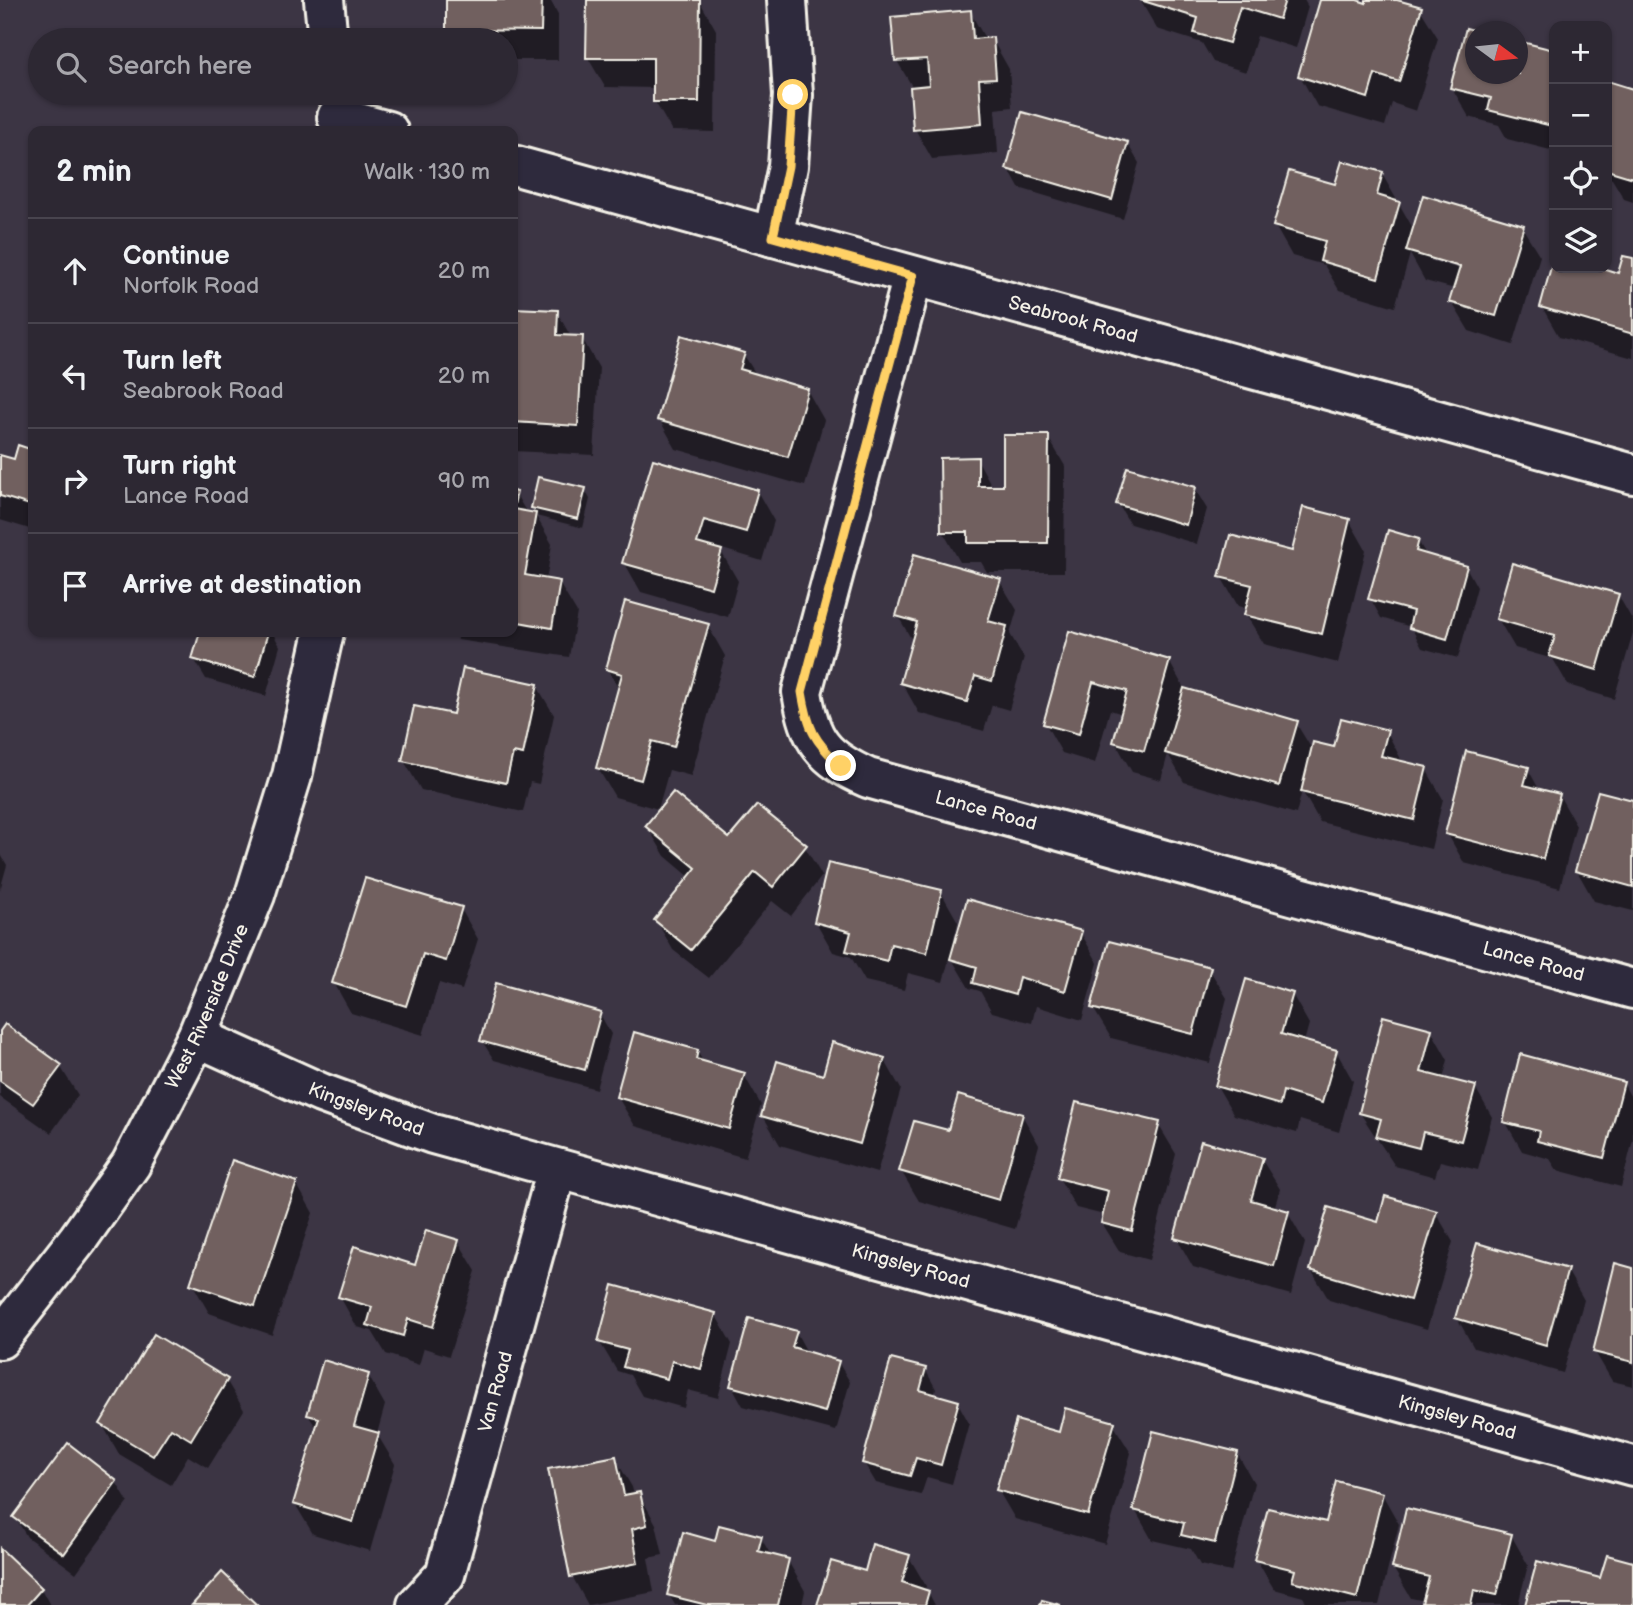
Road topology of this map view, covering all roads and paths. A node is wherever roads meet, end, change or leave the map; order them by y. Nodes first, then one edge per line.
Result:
1 (324, 0) edge
2 (787, 0) edge
3 (327, 28) edge
4 (337, 114) edge
5 (373, 126) edge
6 (518, 166) edge
7 (773, 237) junction
8 (913, 276) junction
9 (1633, 474) edge
10 (323, 637) edge
11 (1633, 989) edge
12 (197, 1037) junction
13 (557, 1169) junction
14 (0, 1339) edge
15 (1633, 1466) edge
16 (417, 1605) edge

1 - 3 street
2 - 7 street
4 - 5 street
6 - 7 street, Seabrook Road
7 - 8 street, Seabrook Road
8 - 9 street, Seabrook Road
8 - 11 street, Lance Road
10 - 12 street, West Riverside Drive
12 - 13 street, Kingsley Road
12 - 14 street, West Riverside Drive
13 - 15 street, Kingsley Road
13 - 16 street, Van Road

